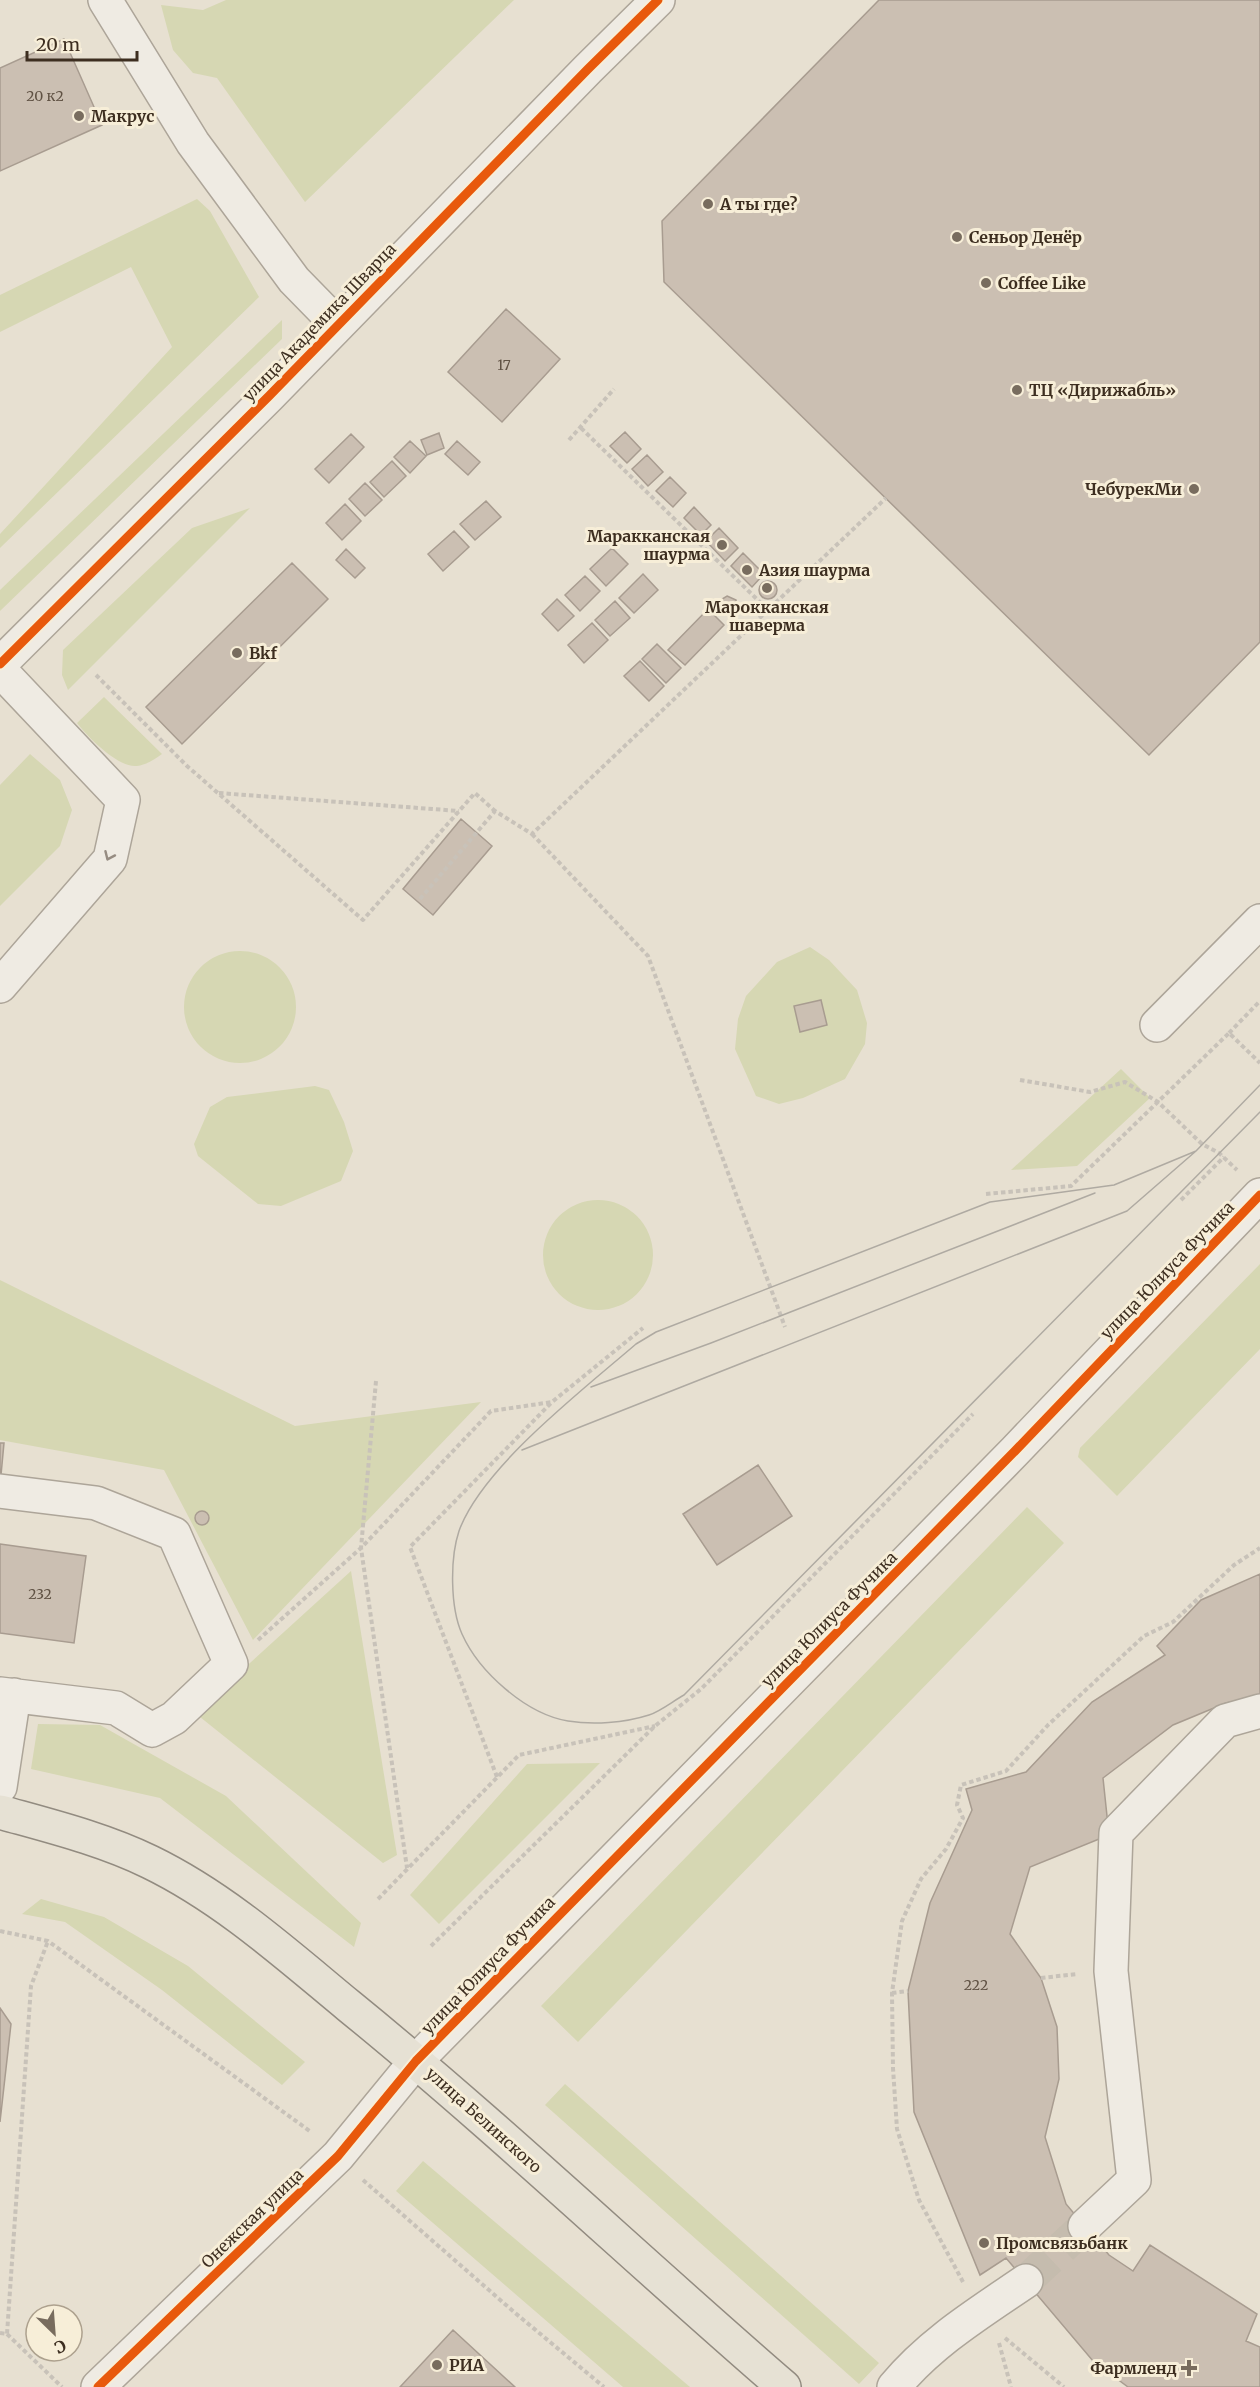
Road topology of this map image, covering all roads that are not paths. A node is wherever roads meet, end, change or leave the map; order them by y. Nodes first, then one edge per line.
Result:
1 (105, 0) edge
2 (658, 0) edge
3 (338, 325) junction
4 (0, 664) edge
5 (0, 670) edge
6 (1260, 921) edge
7 (0, 986) edge
8 (1157, 1025) dead end
9 (1260, 1195) edge
10 (0, 1491) edge
11 (7, 1695) edge
12 (1260, 1711) edge
13 (0, 1787) edge
14 (0, 1812) edge
15 (416, 2061) junction
16 (1085, 2226) tunnel mouth
17 (1026, 2282) tunnel mouth
18 (98, 2387) edge
19 (784, 2387) edge
20 (894, 2387) edge

1 - 3 street
2 - 3 street, улица Академика Шварца
3 - 4 street, улица Академика Шварца
5 -> 7 street
6 - 8 street
9 - 15 street, улица Юлиуса Фучика
10 - 11 street
11 - 13 street
12 - 16 street
14 - 15 main road, улица Белинского
15 - 18 street, Онежская улица
15 - 19 main road, улица Белинского
17 - 20 street

